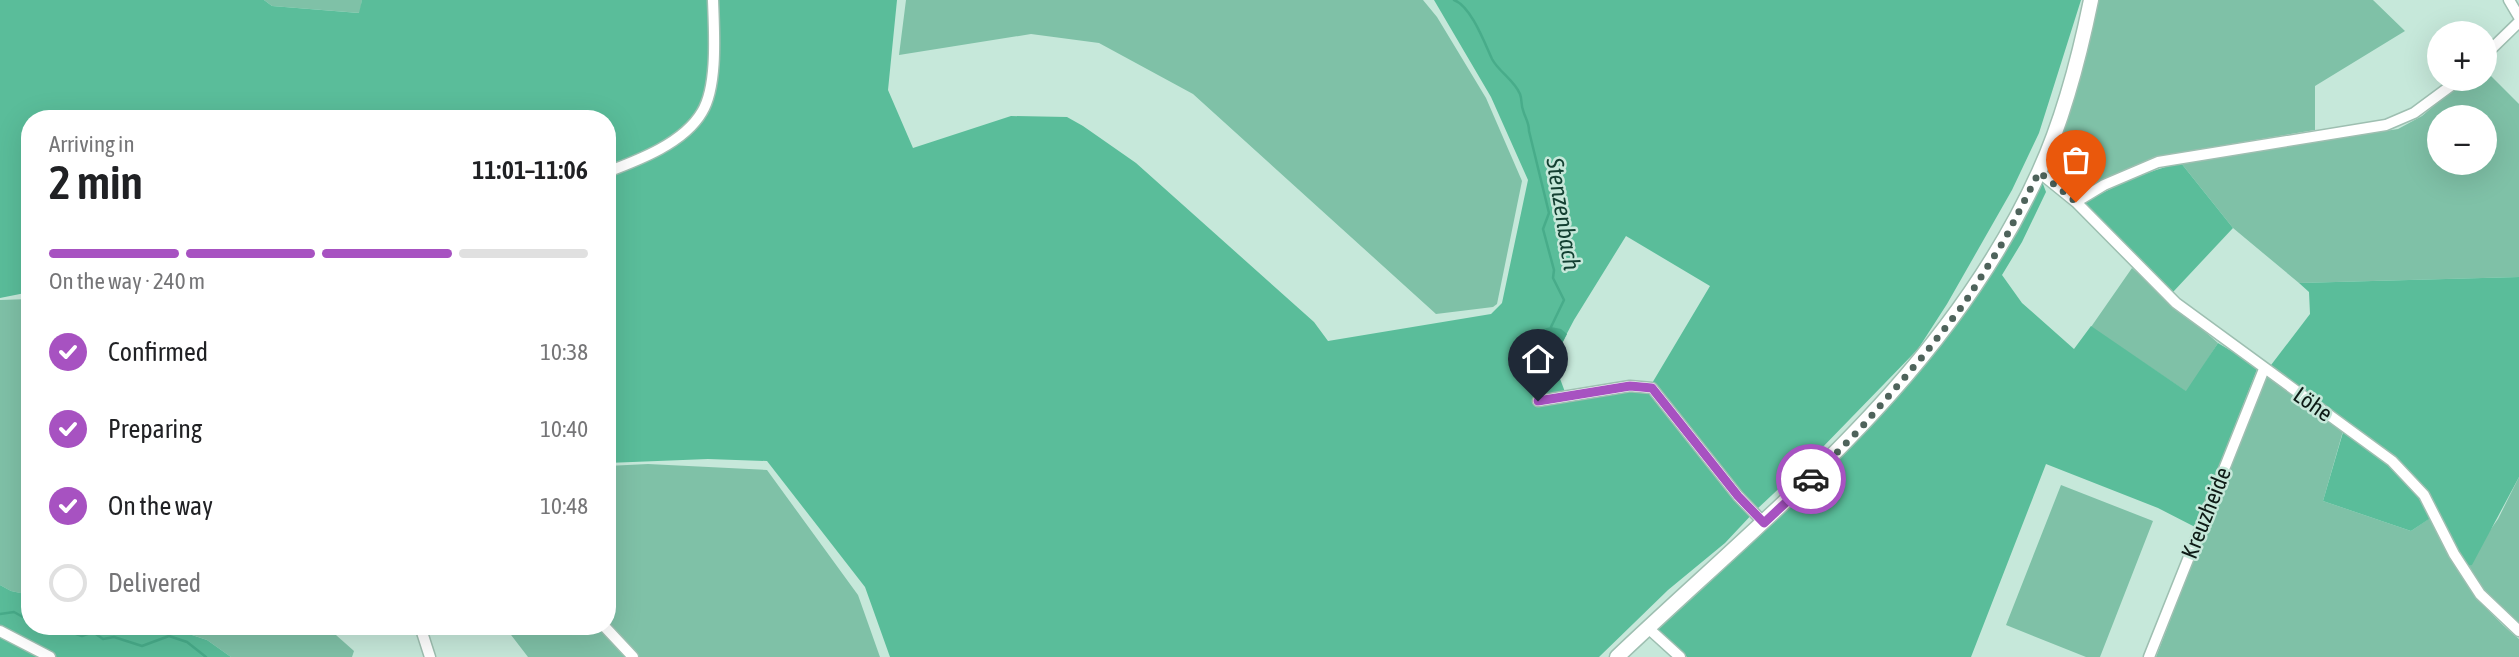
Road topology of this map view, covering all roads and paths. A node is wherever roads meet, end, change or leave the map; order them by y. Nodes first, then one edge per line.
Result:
1 (713, 0) edge
2 (2091, 0) edge
3 (2509, 0) edge
4 (2519, 20) edge
5 (2497, 43) edge
6 (2444, 91) edge
7 (616, 168) edge
8 (2039, 172) junction
9 (2076, 202) junction
10 (2264, 369) junction
11 (1538, 401) dead end
12 (1764, 523) junction
13 (1648, 628) junction
14 (0, 631) edge
15 (2519, 631) edge
16 (423, 635) edge
17 (612, 635) edge
18 (50, 657) edge
19 (430, 657) edge
20 (633, 657) edge
21 (1617, 657) edge
22 (1680, 657) edge
23 (2149, 657) edge

1 - 7 street
2 - 8 main road
3 - 4 street
4 - 5 street
6 - 9 street
8 - 9 street, Löhe
8 - 12 main road
9 - 10 street, Löhe
10 - 15 street, Löhe
10 - 23 street, Kreuzheide
11 - 12 street
12 - 13 main road
13 - 21 main road
13 - 22 street
14 - 18 street
16 - 19 street
17 - 20 street

